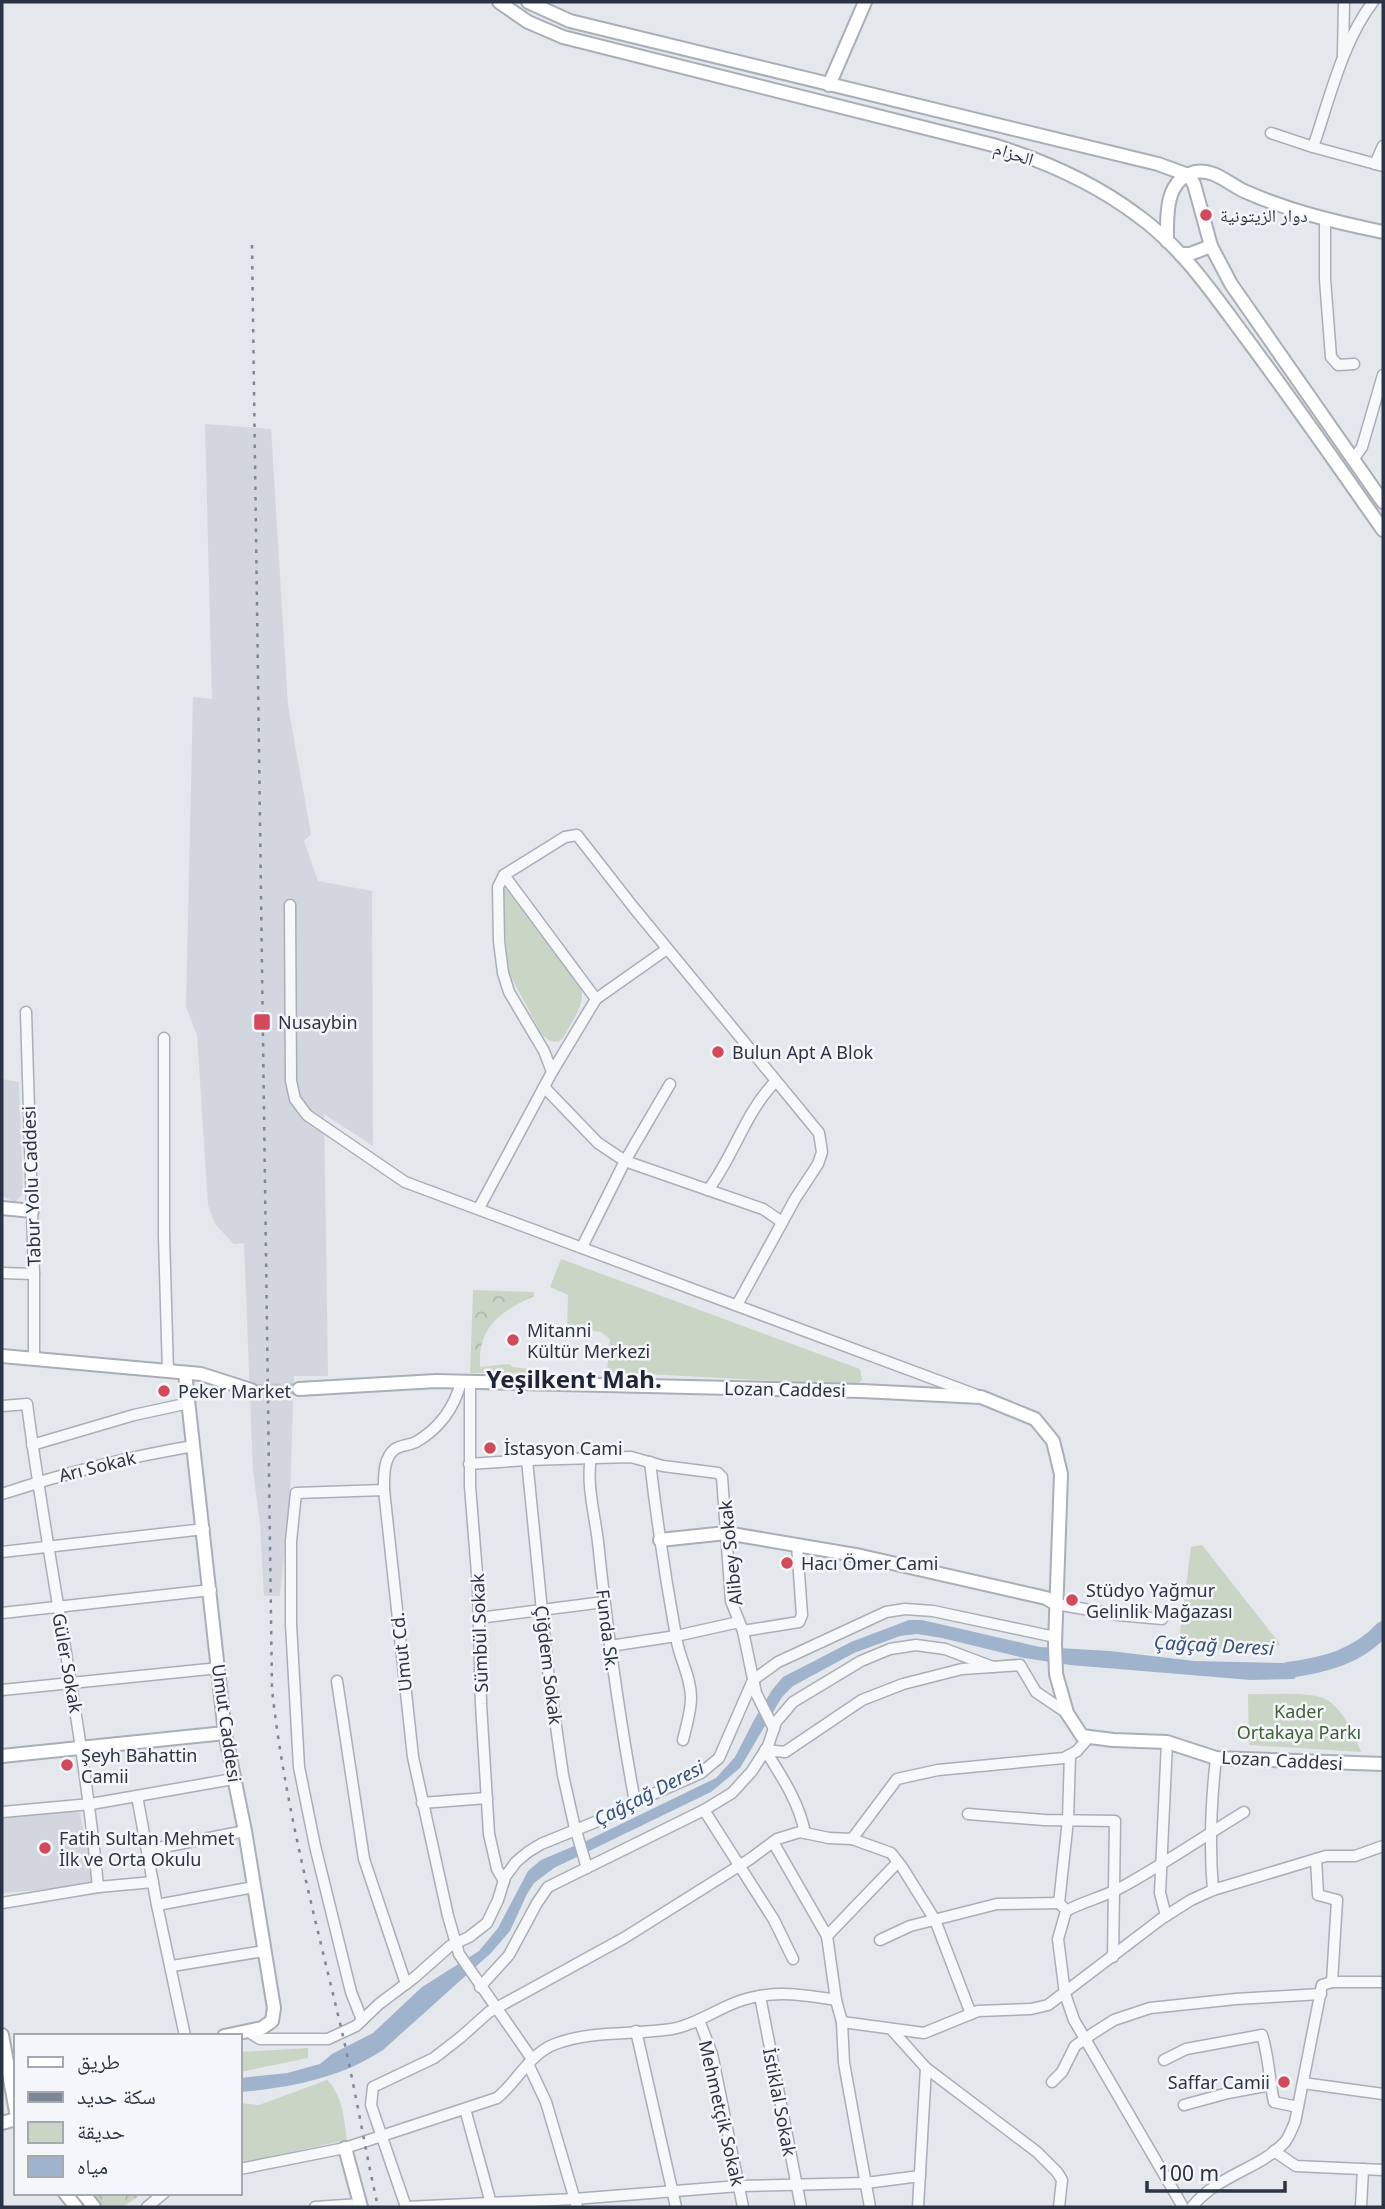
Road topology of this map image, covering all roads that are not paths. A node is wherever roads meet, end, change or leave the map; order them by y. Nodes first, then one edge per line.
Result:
1 (499, 2) edge
2 (528, 2) edge
3 (864, 2) edge
4 (1344, 2) edge
5 (1373, 2) edge
6 (1343, 59) junction
7 (829, 85) junction
8 (1271, 133) dead end
9 (1383, 146) edge
10 (1313, 147) junction
11 (1379, 165) edge
12 (1188, 175) junction
13 (1325, 220) junction
14 (1383, 232) edge
15 (1167, 241) junction
16 (1211, 246) junction
17 (1180, 254) junction
18 (1354, 364) dead end
19 (1383, 375) edge
20 (1353, 460) junction
21 (1383, 502) edge
22 (1383, 530) edge
23 (504, 875) junction
24 (290, 905) dead end
25 (667, 949) junction
26 (596, 999) junction
27 (26, 1012) dead end
28 (164, 1038) dead end
29 (552, 1072) junction
30 (776, 1081) junction
31 (670, 1084) dead end
32 (544, 1087) junction
33 (625, 1161) junction
34 (708, 1190) junction
35 (2, 1208) edge
36 (479, 1208) junction
37 (32, 1211) junction
38 (782, 1222) junction
39 (582, 1247) junction
40 (2, 1273) edge
41 (34, 1274) junction
42 (737, 1305) junction
43 (2, 1356) edge
44 (34, 1359) junction
45 (168, 1372) junction
46 (185, 1373) junction
47 (466, 1382) junction
48 (299, 1389) tunnel mouth
49 (251, 1390) tunnel mouth
50 (981, 1396) junction
51 (189, 1403) junction
52 (2, 1406) edge
53 (32, 1445) junction
54 (193, 1446) junction
55 (592, 1457) junction
56 (527, 1460) junction
57 (650, 1462) junction
58 (470, 1464) junction
59 (36, 1482) junction
60 (384, 1490) junction
61 (2, 1494) edge
62 (204, 1529) junction
63 (726, 1533) junction
64 (660, 1540) junction
65 (797, 1545) junction
66 (48, 1546) junction
67 (2, 1552) edge
68 (211, 1590) junction
69 (604, 1602) junction
70 (1056, 1604) junction
71 (58, 1607) junction
72 (542, 1611) junction
73 (2, 1613) edge
74 (479, 1618) junction
75 (1162, 1619) dead end
76 (741, 1627) junction
77 (676, 1636) junction
78 (1055, 1641) junction
79 (610, 1646) junction
80 (993, 1667) junction
81 (219, 1668) junction
82 (753, 1679) junction
83 (337, 1681) dead end
84 (71, 1684) junction
85 (2, 1690) edge
86 (1067, 1713) junction
87 (774, 1729) junction
88 (225, 1733) junction
89 (1089, 1737) junction
90 (684, 1740) dead end
91 (1167, 1742) junction
92 (82, 1747) junction
93 (765, 1750) junction
94 (1070, 1755) junction
95 (2, 1756) edge
96 (1216, 1758) junction
97 (1383, 1764) edge
98 (233, 1779) junction
99 (136, 1796) junction
100 (487, 1798) junction
101 (635, 1802) junction
102 (422, 1803) junction
103 (91, 1804) junction
104 (704, 1810) junction
105 (2, 1812) edge
106 (1244, 1812) dead end
107 (968, 1814) dead end
108 (1068, 1820) junction
109 (245, 1831) junction
110 (1211, 1832) junction
111 (805, 1833) junction
112 (577, 1834) junction
113 (852, 1839) junction
114 (773, 1842) junction
115 (1383, 1846) edge
116 (148, 1850) junction
117 (1316, 1859) junction
118 (898, 1862) junction
119 (585, 1864) junction
120 (740, 1865) junction
121 (1161, 1866) junction
122 (504, 1881) junction
123 (153, 1882) junction
124 (98, 1887) junction
125 (254, 1887) junction
126 (1213, 1890) junction
127 (1113, 1891) junction
128 (2, 1903) edge
129 (157, 1905) junction
130 (1063, 1907) junction
131 (1166, 1916) junction
132 (935, 1920) junction
133 (827, 1936) junction
134 (880, 1940) dead end
135 (456, 1943) junction
136 (264, 1951) junction
137 (1113, 1957) junction
138 (793, 1959) dead end
139 (172, 1966) junction
140 (1332, 1982) junction
141 (1383, 1982) edge
142 (406, 1984) junction
143 (480, 1987) junction
144 (1065, 1994) junction
145 (1321, 1994) junction
146 (760, 1996) junction
147 (836, 2000) junction
148 (495, 2009) junction
149 (971, 2014) junction
150 (362, 2020) junction
151 (699, 2020) junction
152 (842, 2022) junction
153 (891, 2029) junction
154 (247, 2031) junction
155 (636, 2031) junction
156 (185, 2034) edge
157 (234, 2034) edge
158 (2, 2035) edge
159 (1084, 2040) junction
160 (1164, 2060) dead end
161 (530, 2061) junction
162 (926, 2068) junction
163 (8, 2071) edge
164 (1052, 2082) dead end
165 (1303, 2082) junction
166 (1270, 2085) junction
167 (1383, 2094) edge
168 (14, 2102) edge
169 (1184, 2105) dead end
170 (1298, 2107) junction
171 (465, 2109) junction
172 (383, 2135) junction
173 (345, 2148) junction
174 (1274, 2151) junction
175 (242, 2169) edge
176 (1363, 2169) junction
177 (1383, 2170) edge
178 (920, 2176) junction
179 (866, 2183) junction
180 (797, 2185) junction
181 (739, 2186) junction
182 (672, 2191) junction
183 (162, 2195) edge
184 (576, 2203) edge
185 (491, 2204) edge
186 (361, 2205) edge
187 (147, 2207) edge
188 (315, 2207) edge
189 (406, 2207) edge
190 (676, 2207) edge
191 (743, 2207) edge
192 (802, 2207) edge
193 (870, 2207) edge
194 (918, 2207) edge
195 (1059, 2207) edge
196 (1183, 2207) edge
197 (1192, 2207) edge
198 (1361, 2207) edge

1 - 15 main road, الحزام
2 - 7 main road, الحزام
3 - 7 main road
4 - 6 street
5 - 6 street
6 - 10 street
7 - 12 main road, الحزام
8 - 10 street
9 - 11 street
10 - 11 street
12 - 13 main road, الحزام
12 - 15 main road
12 - 16 main road
13 - 14 main road, الحزام
13 - 18 street
15 - 17 main road, الحزام
16 - 17 main road
16 - 20 main road
17 - 22 main road, الحزام
19 - 20 street
20 - 21 main road
23 - 25 street
23 - 26 street
23 - 29 street
24 - 36 street
25 - 26 street
25 - 30 street
26 - 29 street
27 - 37 street, Tabur Yolu Caddesi
28 - 45 street
29 - 32 street
30 - 34 street
30 - 38 street
31 - 33 street
32 - 33 street
32 - 36 street
33 - 34 street
33 - 39 street
34 - 38 street
35 - 37 main road
36 - 39 street
37 - 41 street, Tabur Yolu Caddesi
38 - 42 street
39 - 42 street
40 - 41 street
41 - 44 street, Tabur Yolu Caddesi
42 - 50 street
43 - 44 main road
44 - 45 main road
45 - 46 main road
46 - 49 main road
46 - 51 main road, Umut Caddesi
47 - 48 main road, Lozan Caddesi
47 - 50 main road, Lozan Caddesi
47 - 58 street, Sümbül Sokak
47 - 60 street, Umut Cd.
50 - 70 main road, Lozan Caddesi
51 - 53 street
51 - 54 main road, Umut Caddesi
52 - 53 street, Güler Sokak
53 - 59 street, Güler Sokak
54 - 59 street, Arı Sokak
54 - 62 main road, Umut Caddesi
55 - 56 street, Alibey Sokak
55 - 57 street, Alibey Sokak
55 - 69 street, Funda Sk.
56 - 58 street, Alibey Sokak
56 - 72 street, Çiğdem Sokak
57 - 63 street, Alibey Sokak
57 - 64 street
58 - 74 street, Sümbül Sokak
59 - 61 street, Arı Sokak
59 - 66 street, Güler Sokak
60 - 102 street, Umut Cd.
60 - 150 street
62 - 66 street
62 - 68 main road, Umut Caddesi
63 - 64 main road
63 - 65 main road
63 - 76 street, Alibey Sokak
64 - 77 street
65 - 70 main road
65 - 76 street
66 - 67 street
66 - 71 street, Güler Sokak
68 - 71 street
68 - 81 main road, Umut Caddesi
69 - 72 street
69 - 79 street, Funda Sk.
70 - 75 street
70 - 78 main road, Lozan Caddesi
71 - 73 street
71 - 84 street, Güler Sokak
72 - 74 street
72 - 112 street, Çiğdem Sokak
74 - 100 street, Sümbül Sokak
76 - 77 street
76 - 82 street, Alibey Sokak
77 - 79 street
77 - 90 street
78 - 82 street
78 - 86 main road, Lozan Caddesi
79 - 101 street, Funda Sk.
80 - 86 street
80 - 87 street
80 - 93 street
81 - 84 street
81 - 88 main road, Umut Caddesi
82 - 87 street, Alibey Sokak
82 - 101 street
83 - 142 street
84 - 85 street
84 - 92 street, Güler Sokak
86 - 89 main road
87 - 93 street
88 - 92 main road
88 - 98 main road, Umut Caddesi
89 - 91 main road, Lozan Caddesi
89 - 94 street
91 - 96 main road, Lozan Caddesi
91 - 121 street
92 - 95 main road
92 - 103 street, Güler Sokak
93 - 104 street
93 - 111 street
94 - 108 street
94 - 113 street
96 - 97 main road, Lozan Caddesi
96 - 110 street
98 - 99 street
98 - 109 main road, Umut Caddesi
99 - 103 street
99 - 116 street
100 - 102 street
100 - 122 street, Sümbül Sokak
101 - 112 street
102 - 135 street, Umut Cd.
103 - 105 street
103 - 124 street, Güler Sokak
104 - 119 street
104 - 120 street
106 - 110 street
107 - 108 street
108 - 127 street
108 - 130 street
109 - 116 street
109 - 125 main road, Umut Caddesi
110 - 121 street
110 - 126 street
111 - 113 street
111 - 114 street
112 - 119 street, Çiğdem Sokak
112 - 122 street
113 - 118 street
114 - 120 street
114 - 133 street
115 - 117 street
116 - 123 street
117 - 126 street
117 - 140 street
118 - 132 street
118 - 133 street
119 - 143 street
120 - 138 street
120 - 148 street
121 - 127 street
121 - 131 street
122 - 135 street
123 - 124 street
123 - 129 street
124 - 128 street
125 - 129 street
125 - 136 main road, Umut Caddesi
126 - 131 street
127 - 130 street
127 - 137 street
129 - 139 street
130 - 132 street
130 - 144 street
131 - 137 street
132 - 134 street
132 - 149 street
133 - 147 street
135 - 142 street
135 - 143 street, Umut Cd.
136 - 139 street
136 - 154 main road, Umut Caddesi
137 - 144 street
139 - 156 street
140 - 141 street
140 - 145 street
142 - 150 street
143 - 148 street, Umut Cd.
144 - 149 street
144 - 159 street
145 - 159 street
145 - 165 street
146 - 147 street
146 - 151 street
146 - 180 street, İstiklal Sokak
147 - 152 street
148 - 161 street, Umut Cd.
148 - 172 street
149 - 153 street
150 - 154 street
151 - 155 street
151 - 181 street, Mehmetçik Sokak
152 - 153 street
152 - 179 street
153 - 162 street
154 - 157 main road, Umut Caddesi
155 - 161 street
155 - 182 street
158 - 163 main road
159 - 164 street
159 - 196 street
160 - 166 street
161 - 171 street
161 - 184 street, Umut Cd.
162 - 178 street
162 - 195 street
163 - 168 main road
165 - 167 street
165 - 170 street
166 - 169 street
166 - 170 street
170 - 174 street
171 - 172 street
171 - 185 street
172 - 173 street
172 - 189 street
173 - 175 street
173 - 186 main road
174 - 176 street
174 - 197 street
176 - 177 street
176 - 198 street
178 - 179 street
178 - 194 street
179 - 180 street
179 - 193 street
180 - 181 street
180 - 192 street, İstiklal Sokak
181 - 182 street
181 - 191 street, Mehmetçik Sokak
182 - 184 street
182 - 190 street
183 - 187 street
184 - 185 street
185 - 189 street
186 - 188 street

